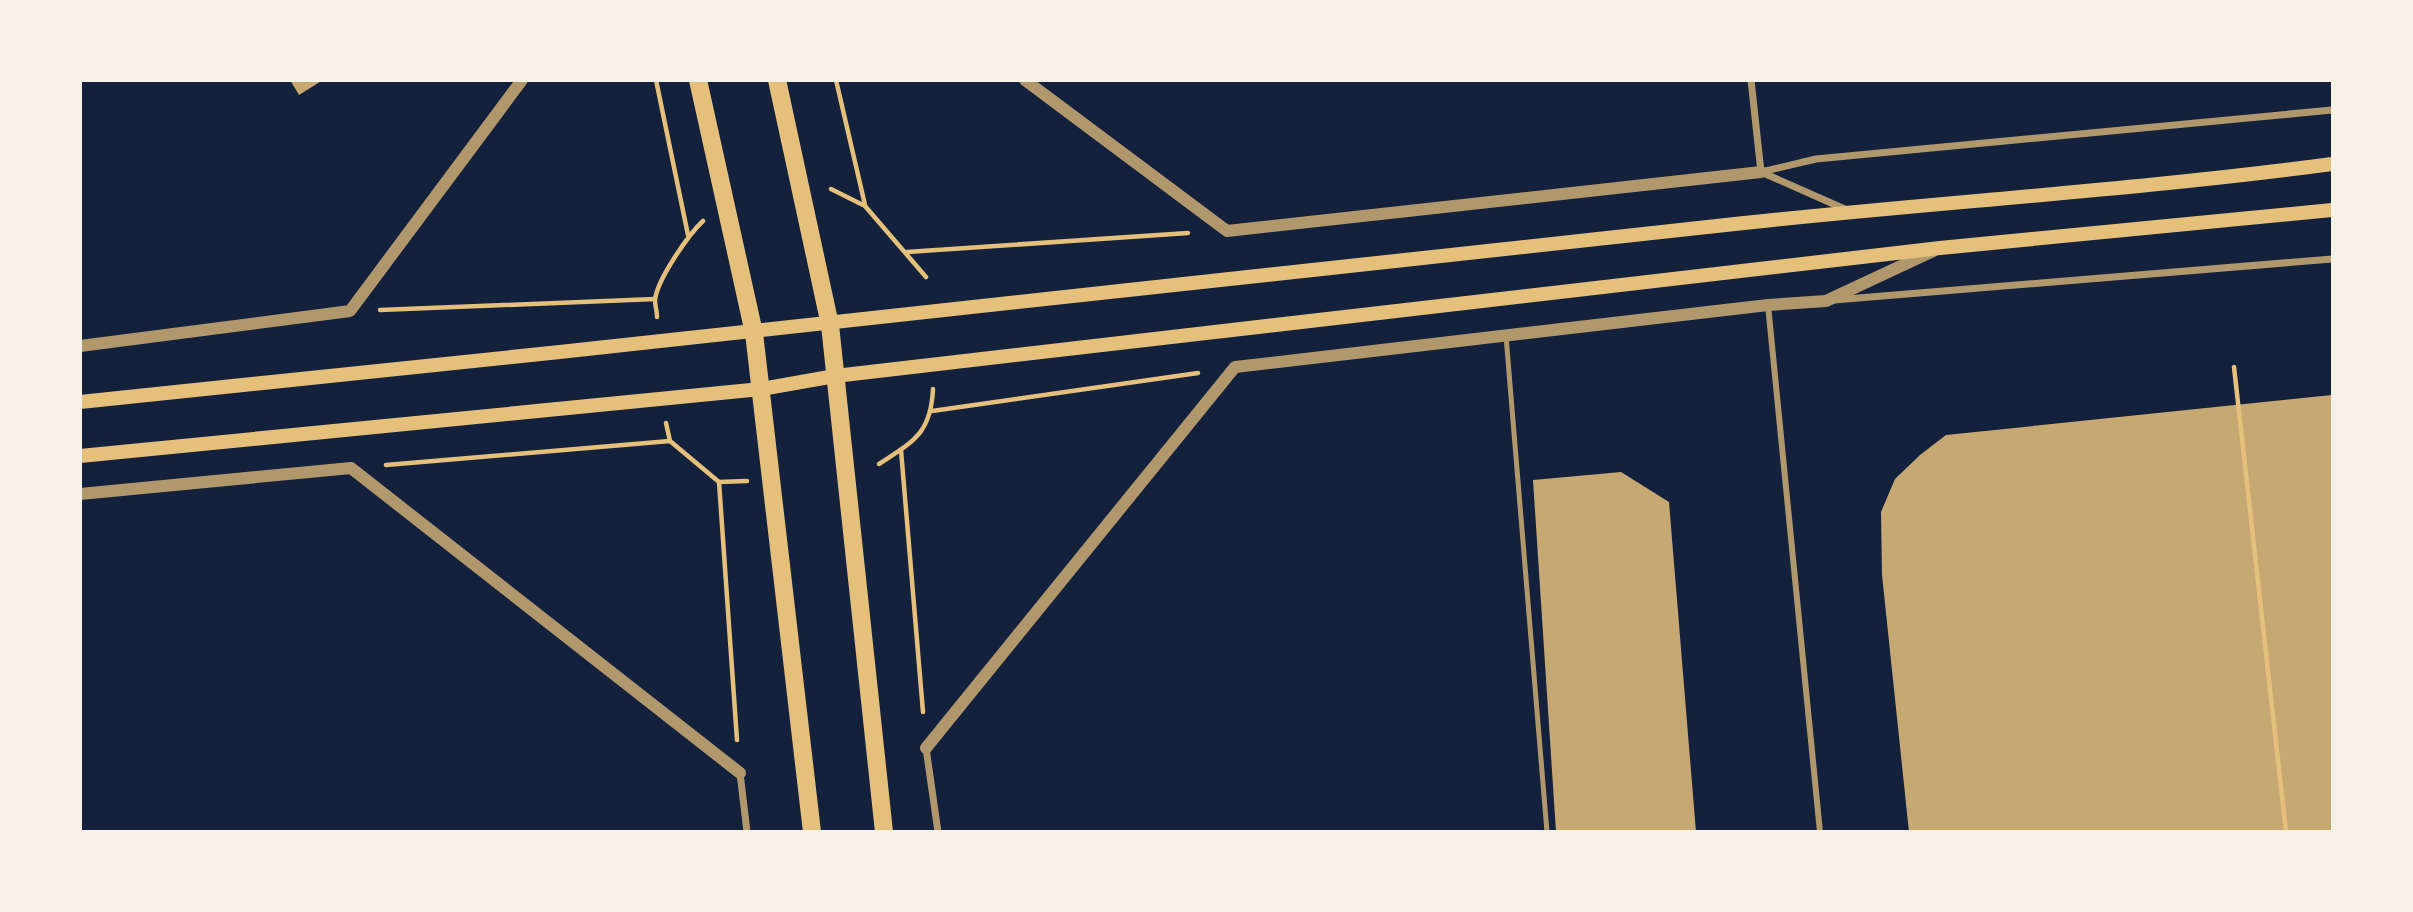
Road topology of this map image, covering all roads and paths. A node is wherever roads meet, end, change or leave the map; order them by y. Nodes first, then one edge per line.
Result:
1 (522, 80) edge
2 (656, 80) edge
3 (698, 80) edge
4 (777, 80) edge
5 (836, 80) edge
6 (1025, 80) edge
7 (1751, 80) edge
8 (2333, 110) edge
9 (2333, 164) edge
10 (1761, 172) junction
11 (831, 189) dead end
12 (865, 206) junction
13 (2333, 210) edge
14 (1851, 212) junction
15 (709, 215) dead end
16 (1227, 231) junction
17 (688, 235) junction
18 (1940, 248) junction
19 (907, 252) junction
20 (2333, 259) edge
21 (926, 277) dead end
22 (655, 299) junction
23 (1826, 301) junction
24 (1768, 305) junction
25 (350, 311) junction
26 (657, 319) dead end
27 (830, 325) junction
28 (754, 333) junction
29 (1506, 335) junction
30 (80, 346) edge
31 (1235, 367) junction
32 (2234, 367) dead end
33 (835, 376) junction
34 (933, 388) dead end
35 (761, 389) junction
36 (80, 402) edge
37 (932, 411) junction
38 (666, 422) dead end
39 (670, 441) junction
40 (901, 450) junction
41 (80, 456) edge
42 (879, 464) dead end
43 (351, 468) junction
44 (750, 481) dead end
45 (719, 482) junction
46 (80, 494) edge
47 (926, 748) junction
48 (740, 774) junction
49 (747, 831) edge
50 (813, 831) edge
51 (884, 831) edge
52 (938, 831) edge
53 (1547, 831) edge
54 (1820, 831) edge
55 (2286, 831) edge

1 - 25 street
2 - 17 path
3 - 28 main road
4 - 27 main road
5 - 12 path
6 - 16 street
7 - 10 street
8 - 10 street
9 - 14 main road
10 - 14 street
10 - 16 street
11 - 12 path
12 - 19 path
13 - 18 main road
14 - 27 main road
15 - 17 path
16 - 19 path
17 - 22 path
18 - 23 street
18 - 33 main road
19 - 21 path
20 - 23 street
22 - 25 path
22 - 26 path
23 - 24 street
24 - 29 street
24 - 54 street
25 - 30 street
27 - 28 main road
27 - 33 main road
28 - 35 main road
28 - 36 main road
29 - 31 street
29 - 53 lane
31 - 37 path
31 - 47 street
32 - 55 path
33 - 35 main road
33 - 51 main road
34 - 37 path
35 - 41 main road
35 - 50 main road
37 - 40 path
38 - 39 path
39 - 43 path
39 - 45 path
40 - 42 path
40 - 47 path
43 - 46 street
43 - 48 street
44 - 45 path
45 - 48 path
47 - 52 street
48 - 49 street

